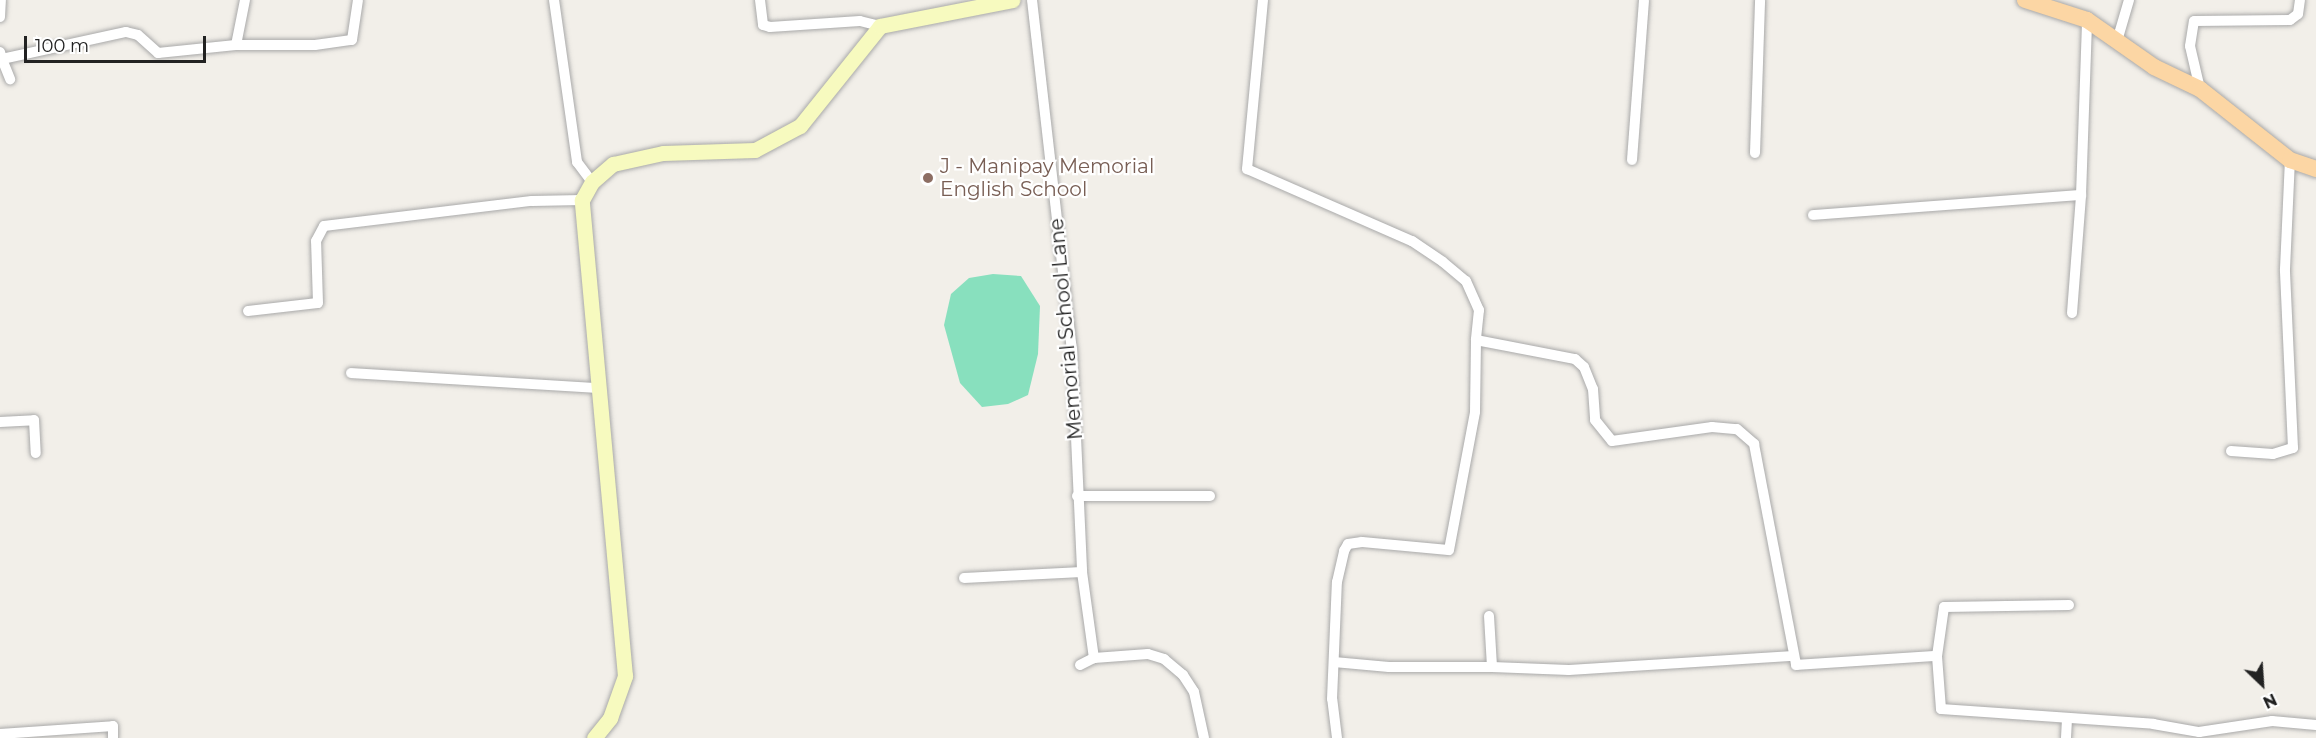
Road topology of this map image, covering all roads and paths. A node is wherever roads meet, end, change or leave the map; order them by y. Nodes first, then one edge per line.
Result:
1 (1, 0) edge
2 (245, 0) edge
3 (358, 0) edge
4 (554, 0) edge
5 (760, 0) edge
6 (1012, 0) edge
7 (1032, 0) edge
8 (1263, 0) edge
9 (1644, 0) edge
10 (1760, 0) edge
11 (2025, 0) edge
12 (2129, 0) edge
13 (2300, 0) edge
14 (982, 3) edge
15 (0, 16) edge
16 (2087, 20) junction
17 (880, 26) junction
18 (2117, 41) junction
19 (236, 45) junction
20 (1, 55) edge
21 (10, 79) dead end
22 (2200, 89) junction
23 (1755, 153) dead end
24 (1632, 160) dead end
25 (2290, 160) junction
26 (2316, 170) edge
27 (592, 182) junction
28 (2081, 195) junction
29 (582, 200) junction
30 (1813, 215) dead end
31 (248, 311) dead end
32 (2072, 313) dead end
33 (1476, 340) junction
34 (351, 373) dead end
35 (598, 388) junction
36 (0, 422) edge
37 (2231, 451) dead end
38 (36, 453) dead end
39 (1077, 496) junction
40 (1210, 496) dead end
41 (1082, 572) junction
42 (964, 578) dead end
43 (2068, 605) dead end
44 (1489, 616) dead end
45 (1794, 656) junction
46 (1937, 656) junction
47 (1094, 658) junction
48 (1334, 662) junction
49 (1080, 666) dead end
50 (1492, 667) junction
51 (2067, 720) junction
52 (2316, 725) edge
53 (0, 734) edge
54 (113, 738) edge
55 (594, 738) edge
56 (1204, 738) edge
57 (1337, 738) edge
58 (2066, 738) edge

1 - 15 street
2 - 19 street
3 - 19 street
4 - 27 street
5 - 17 street
6 - 14 street
7 - 39 street, Memorial School Lane
8 - 33 street
9 - 24 street
10 - 23 street
11 - 16 main road
12 - 18 street
13 - 22 street
14 - 17 street
16 - 18 main road
16 - 28 street
17 - 27 street
18 - 22 main road
19 - 20 street
20 - 21 street
22 - 25 main road
25 - 26 main road
25 - 37 street
27 - 29 street
28 - 30 street
28 - 32 street
29 - 31 street
29 - 35 street
33 - 45 street
33 - 48 street
34 - 35 street
35 - 55 street
36 - 38 street
39 - 40 street
39 - 41 street, Memorial School Lane
41 - 42 street
41 - 47 street, Memorial School Lane
43 - 46 street
44 - 50 street
45 - 46 street
45 - 50 street
46 - 51 street
47 - 49 street
47 - 56 street
48 - 50 street
48 - 57 street
51 - 52 street
51 - 58 street
53 - 54 street

